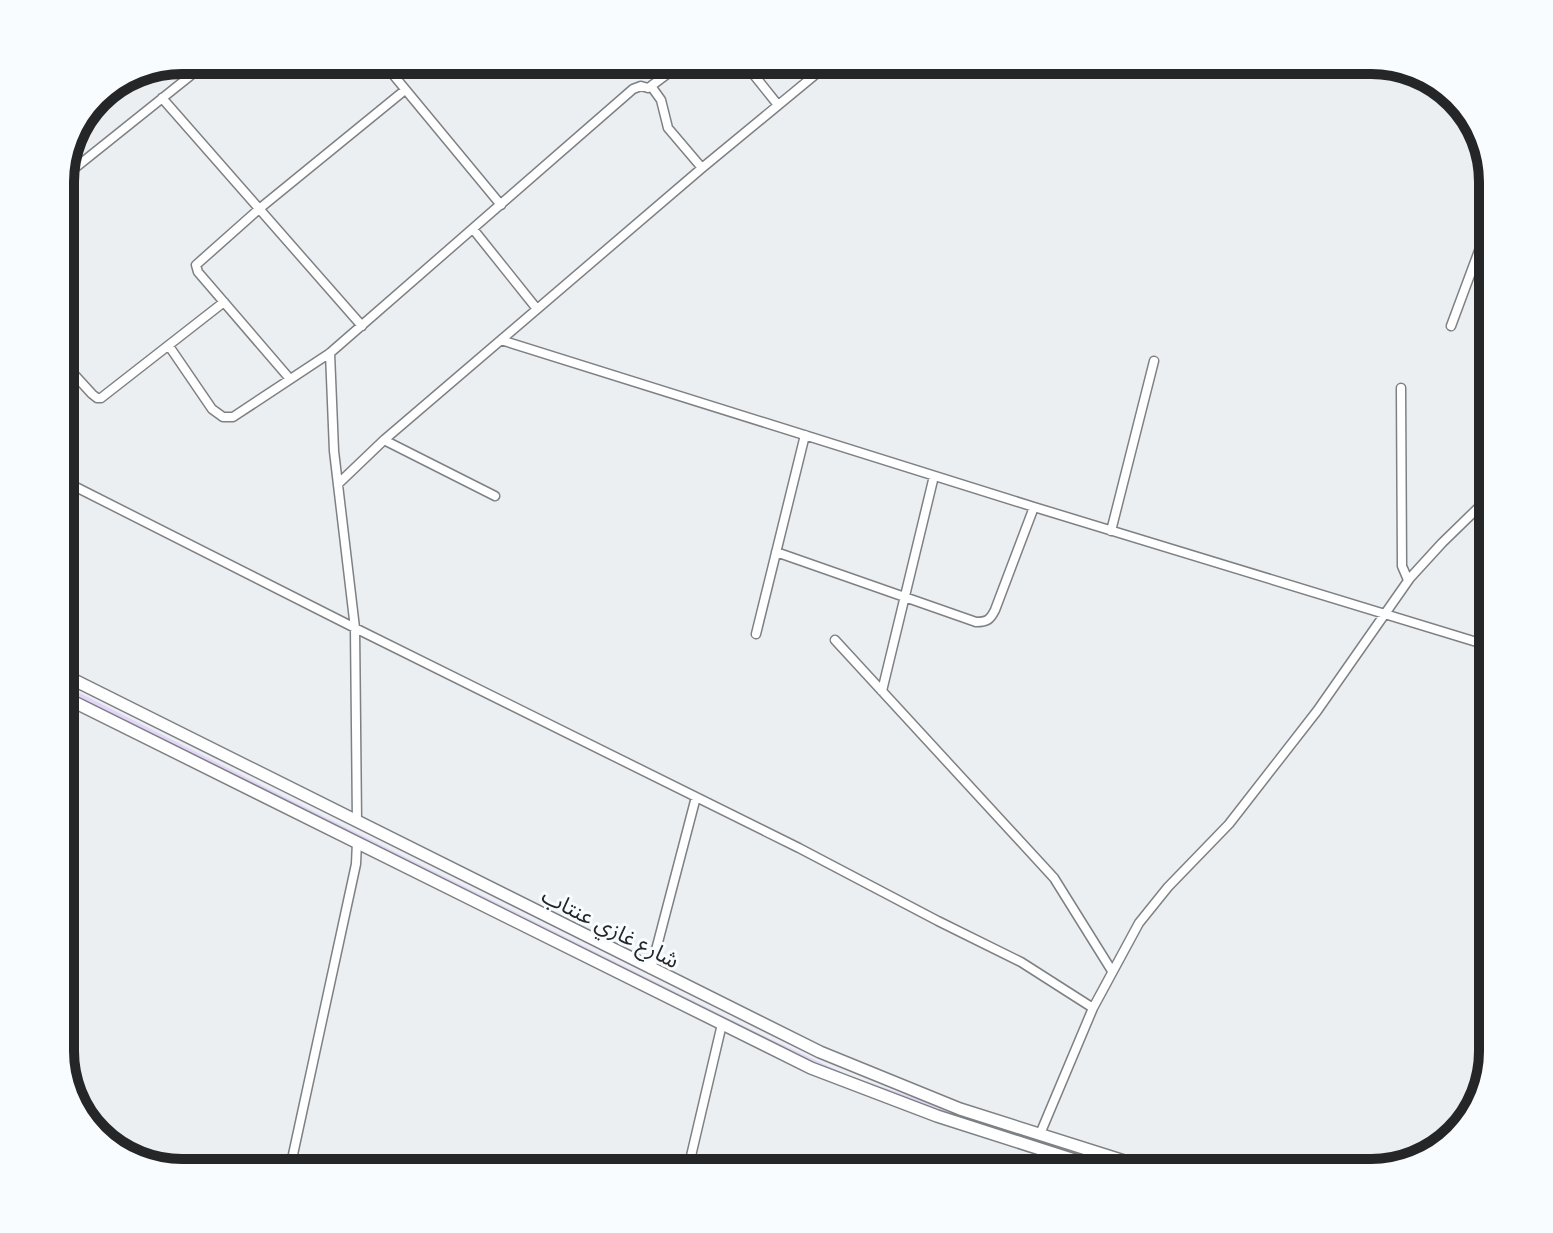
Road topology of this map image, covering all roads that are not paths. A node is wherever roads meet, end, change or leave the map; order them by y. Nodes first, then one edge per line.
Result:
1 (192, 74) edge
2 (392, 74) edge
3 (667, 74) edge
4 (753, 74) edge
5 (816, 74) edge
6 (651, 86) junction
7 (405, 90) junction
8 (162, 98) junction
9 (778, 105) junction
10 (75, 168) edge
11 (702, 168) junction
12 (501, 205) junction
13 (259, 209) junction
14 (473, 229) junction
15 (1479, 251) edge
16 (224, 302) junction
17 (537, 309) junction
18 (362, 326) junction
19 (1451, 326) dead end
20 (501, 340) junction
21 (169, 346) junction
22 (330, 353) junction
23 (1154, 361) dead end
24 (74, 374) edge
25 (290, 379) junction
26 (1401, 388) dead end
27 (805, 435) junction
28 (384, 440) junction
29 (934, 476) junction
30 (338, 484) junction
31 (74, 486) edge
32 (495, 496) dead end
33 (1034, 507) junction
34 (1479, 507) edge
35 (1111, 531) junction
36 (776, 552) junction
37 (1408, 580) junction
38 (904, 597) junction
39 (1385, 613) junction
40 (355, 628) junction
41 (756, 634) dead end
42 (835, 640) dead end
43 (1479, 643) edge
44 (74, 680) edge
45 (882, 691) junction
46 (74, 702) edge
47 (696, 797) junction
48 (357, 822) junction
49 (357, 842) junction
50 (651, 969) junction
51 (1112, 971) junction
52 (1093, 1008) junction
53 (722, 1024) junction
54 (1040, 1134) junction
55 (292, 1159) edge
56 (690, 1159) edge
57 (1071, 1159) edge
58 (1118, 1159) edge

1 - 8 street
2 - 7 street
3 - 6 street
4 - 9 street
5 - 9 street
6 - 11 street
6 - 12 street
7 - 12 street
7 - 13 street
8 - 10 street
8 - 13 street
9 - 11 street
11 - 17 street
12 - 14 street
13 - 16 street
13 - 18 street
14 - 17 street
14 - 18 street
15 - 19 street
16 - 21 street
16 - 25 street
17 - 20 street
18 - 22 street
20 - 27 street
20 - 28 street
21 - 24 street
21 - 25 street
22 - 25 street
22 - 30 street
23 - 35 street
26 - 37 street
27 - 29 street
27 - 36 street
28 - 30 street
28 - 32 street
29 - 33 street
29 - 38 street
30 - 40 street
31 - 40 street
33 - 35 street
33 - 38 street
34 - 37 street
35 - 39 street
36 - 38 street
36 - 41 street
37 - 39 street
38 - 45 street
39 - 43 street
39 - 51 street
40 - 47 street
40 - 48 street
42 - 45 street
44 - 48 highway, شارع غازي عنتاب
45 - 51 street
46 - 49 highway
47 - 50 street
47 - 52 street
48 - 50 highway, شارع غازي عنتاب
49 - 53 highway
49 - 55 street
50 - 54 highway, شارع غازي عنتاب
51 - 52 street
52 - 54 street
53 - 56 street
53 - 57 highway
54 - 58 highway, شارع غازي عنتاب

